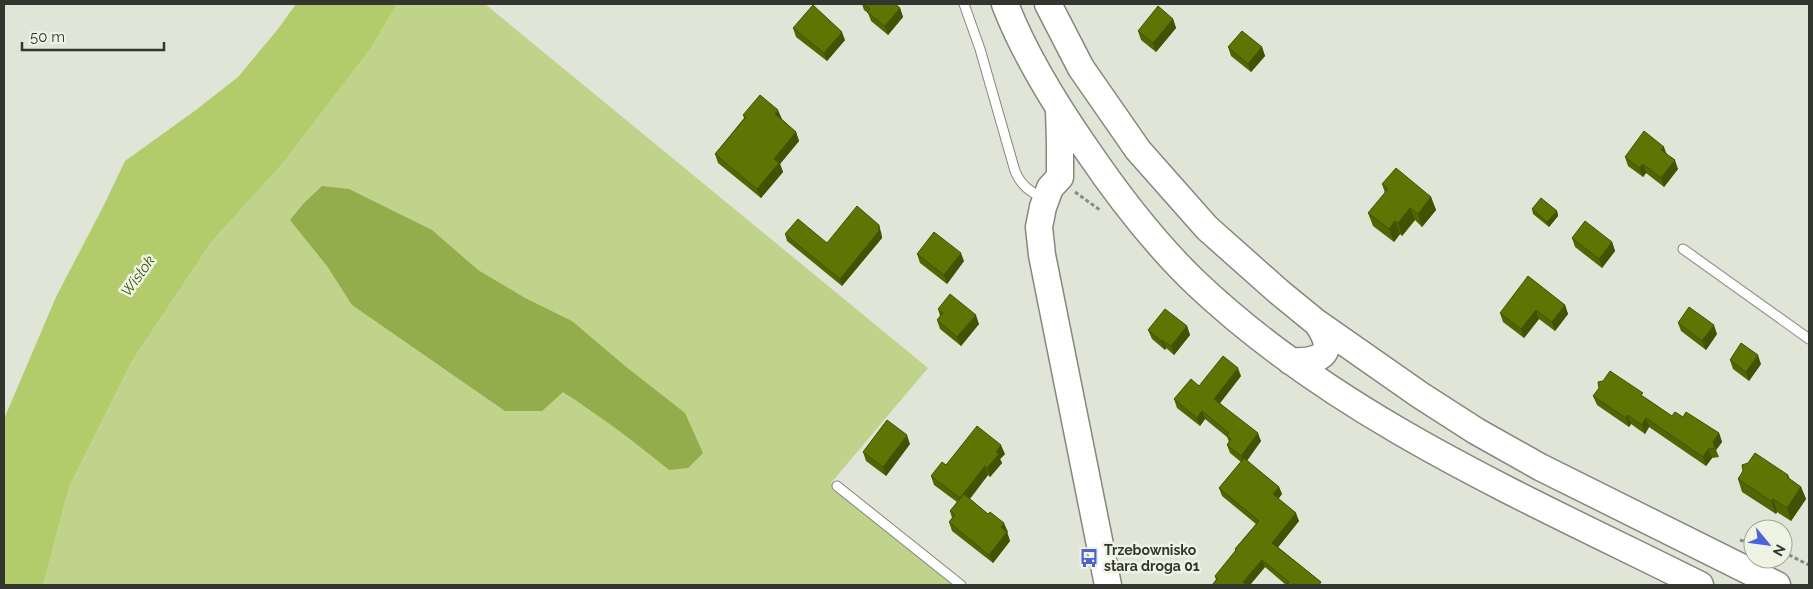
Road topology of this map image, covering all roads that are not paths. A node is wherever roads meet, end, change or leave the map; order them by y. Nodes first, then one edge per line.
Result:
1 (964, 4) edge
2 (1005, 4) edge
3 (1048, 4) edge
4 (1059, 110) junction
5 (1060, 177) junction
6 (1106, 178) junction
7 (1045, 200) junction
8 (1683, 249) dead end
9 (1317, 323) junction
10 (1809, 339) edge
11 (1290, 361) junction
12 (838, 486) dead end
13 (961, 585) edge
14 (1108, 585) edge
15 (1700, 585) edge
16 (1777, 585) edge

1 - 7 lane
2 - 4 main road
3 - 9 main road
4 - 5 main road
4 - 6 main road
5 - 6 main road
5 - 7 main road
6 - 11 main road
7 - 14 main road
8 - 10 lane
9 - 11 main road
9 - 16 main road
11 - 15 main road
12 - 13 lane

